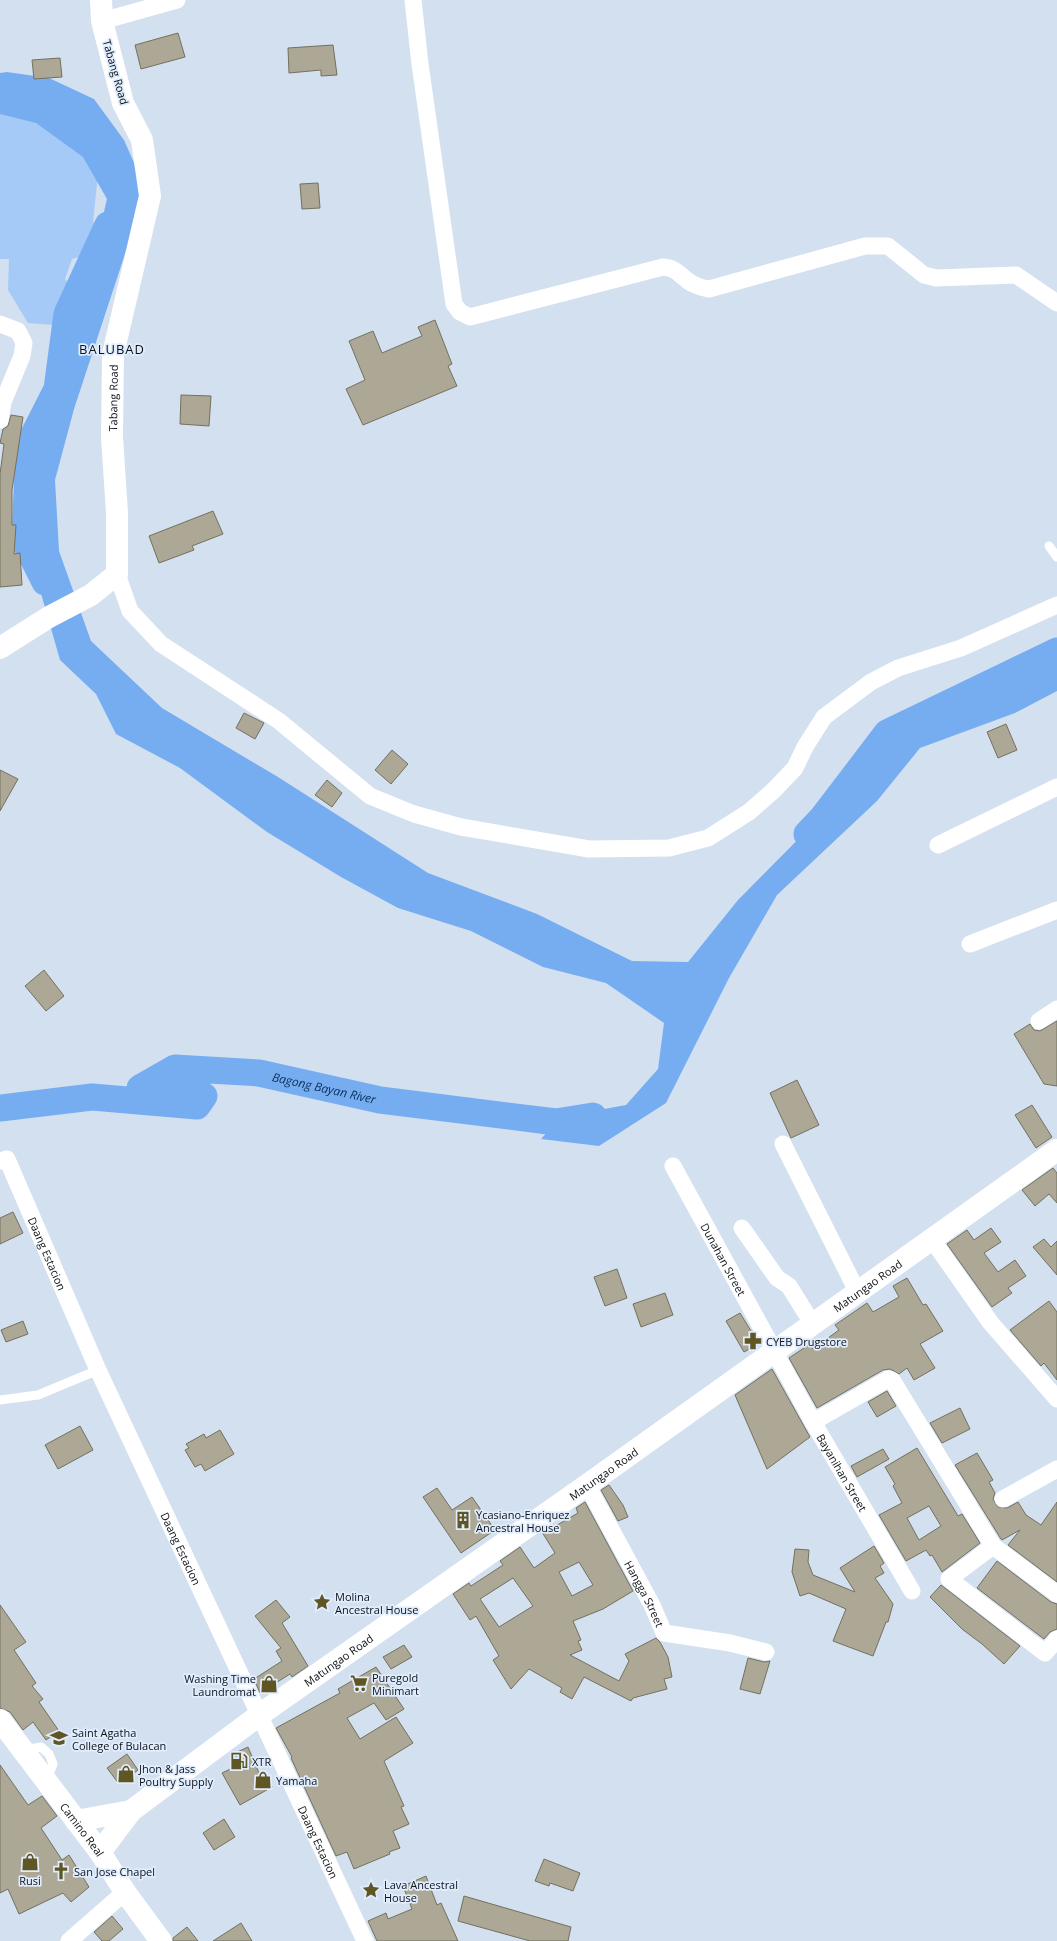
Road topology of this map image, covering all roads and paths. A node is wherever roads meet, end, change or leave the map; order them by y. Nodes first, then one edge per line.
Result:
1 (177, 0) edge
2 (414, 0) edge
3 (101, 11) edge
4 (1057, 303) edge
5 (0, 324) edge
6 (0, 420) edge
7 (1049, 546) dead end
8 (1057, 557) edge
9 (117, 574) junction
10 (1057, 604) edge
11 (0, 648) edge
12 (1057, 788) edge
13 (938, 845) dead end
14 (1057, 910) edge
15 (970, 944) dead end
16 (1057, 1010) edge
17 (1039, 1021) dead end
18 (783, 1144) dead end
19 (1057, 1150) edge
20 (0, 1161) edge
21 (673, 1166) dead end
22 (742, 1228) dead end
23 (930, 1238) junction
24 (857, 1291) junction
25 (812, 1323) junction
26 (774, 1352) junction
27 (98, 1370) junction
28 (0, 1400) edge
29 (1057, 1400) edge
30 (813, 1422) junction
31 (1057, 1469) edge
32 (587, 1485) junction
33 (1003, 1499) dead end
34 (993, 1546) junction
35 (912, 1591) dead end
36 (1057, 1594) edge
37 (1057, 1639) edge
38 (766, 1652) dead end
39 (258, 1716) junction
40 (0, 1720) edge
41 (132, 1812) junction
42 (76, 1821) junction
43 (100, 1852) junction
44 (125, 1892) junction
45 (69, 1941) edge
46 (161, 1941) edge
47 (365, 1941) edge

1 - 3 street
2 - 4 street
3 - 9 main road, Tabang Road
5 - 6 street
7 - 8 lane
9 - 10 street
9 - 11 main road
12 - 13 street
14 - 15 street
16 - 17 street
18 - 24 street
19 - 23 main road, Matungao Road
20 - 27 street, Daang Estacion
21 - 26 street, Dunahan Street
22 - 25 street
23 - 24 main road, Matungao Road
23 - 29 street
24 - 25 main road, Matungao Road
25 - 26 main road, Matungao Road
26 - 30 street, Bayanihan Street
26 - 32 main road, Matungao Road
27 - 28 lane
27 - 39 street, Daang Estacion
30 - 34 street
30 - 35 street, Bayanihan Street
31 - 33 street
32 - 38 street, Hangga Street
32 - 39 main road, Matungao Road
34 - 36 street
34 - 37 street
39 - 41 main road, Matungao Road
39 - 47 street, Daang Estacion
40 - 42 main road, Camino Real
41 - 42 main road, Matungao Road
41 - 43 main road, Matungao Road
42 - 43 main road, Camino Real
43 - 44 main road, Camino Real
44 - 45 street
44 - 46 main road, Camino Real

